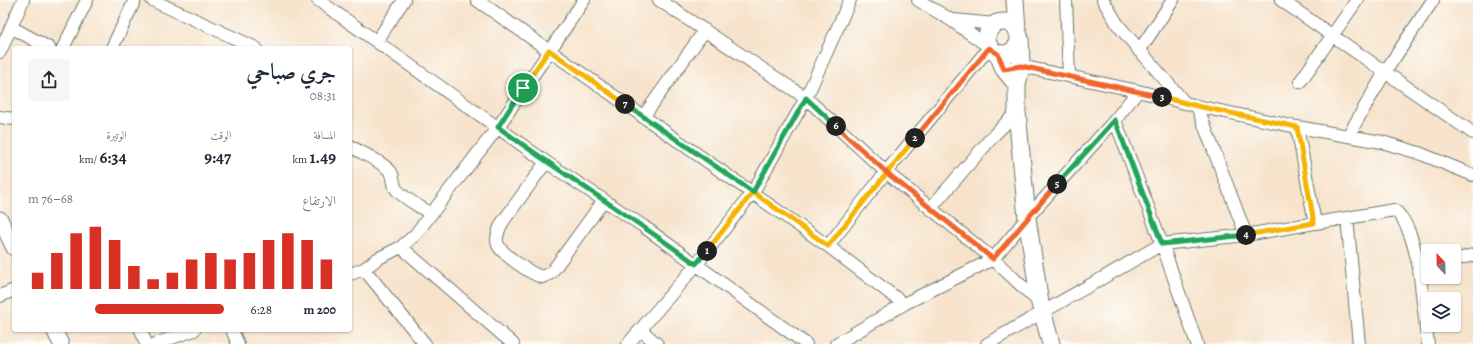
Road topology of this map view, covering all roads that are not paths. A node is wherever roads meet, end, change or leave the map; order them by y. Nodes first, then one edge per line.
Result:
1 (24, 0) edge
2 (88, 0) edge
3 (135, 0) edge
4 (152, 0) edge
5 (318, 0) edge
6 (404, 0) edge
7 (477, 0) edge
8 (584, 0) edge
9 (659, 0) edge
10 (850, 0) edge
11 (918, 0) edge
12 (1010, 0) edge
13 (1015, 0) edge
14 (1066, 0) edge
15 (1103, 0) edge
16 (1172, 0) edge
17 (1281, 0) edge
18 (1357, 0) edge
19 (1433, 0) edge
20 (952, 20) junction
21 (998, 23) junction
22 (11, 27) junction
23 (705, 30) junction
24 (1018, 34) junction
25 (1332, 36) junction
26 (377, 41) junction
27 (45, 46) edge
28 (64, 46) edge
29 (113, 46) edge
30 (250, 46) edge
31 (549, 50) junction
32 (1139, 51) junction
33 (0, 52) edge
34 (995, 54) junction
35 (1021, 66) junction
36 (1385, 72) junction
37 (1069, 76) junction
38 (1300, 82) dead end
39 (1017, 85) junction
40 (1138, 91) junction
41 (806, 98) junction
42 (1184, 102) junction
43 (1197, 106) junction
44 (1018, 112) junction
45 (0, 117) edge
46 (643, 117) junction
47 (12, 119) edge
48 (1115, 120) junction
49 (498, 127) junction
50 (1297, 127) junction
51 (1473, 133) edge
52 (1348, 136) junction
53 (352, 147) edge
54 (546, 162) junction
55 (886, 172) junction
56 (1473, 175) edge
57 (753, 192) junction
58 (604, 200) junction
59 (930, 208) junction
60 (431, 214) junction
61 (0, 218) edge
62 (1027, 218) junction
63 (1347, 218) junction
64 (1314, 223) junction
65 (1246, 235) junction
66 (9, 241) edge
67 (1162, 244) junction
68 (828, 246) junction
69 (400, 247) junction
70 (1473, 255) edge
71 (1461, 258) edge
72 (993, 259) junction
73 (1421, 261) edge
74 (696, 264) junction
75 (364, 269) junction
76 (352, 273) edge
77 (1425, 284) edge
78 (12, 291) edge
79 (0, 296) edge
80 (904, 304) junction
81 (1041, 308) junction
82 (641, 330) junction
83 (55, 332) edge
84 (142, 332) edge
85 (188, 332) edge
86 (233, 332) edge
87 (61, 344) edge
88 (146, 344) edge
89 (155, 344) edge
90 (238, 344) edge
91 (425, 344) edge
92 (513, 344) edge
93 (628, 344) edge
94 (657, 344) edge
95 (806, 344) edge
96 (836, 344) edge
97 (987, 344) edge
98 (1052, 344) edge
99 (1197, 344) edge
100 (1359, 344) edge
101 (1428, 344) edge

1 - 22 street
2 - 28 street
3 - 29 street
4 - 30 street
5 - 26 street
6 - 26 street
7 - 31 street
8 - 31 street
9 - 23 street
10 - 41 street
11 - 20 street
12 - 21 main road
13 - 24 main road
14 - 37 street
15 - 32 street
16 - 32 street
17 - 25 street
18 - 25 street
19 - 36 street
20 - 21 street
20 - 34 street
21 - 24 main road
21 - 34 main road
22 - 27 street
22 - 33 street
23 - 41 street
23 - 46 street
24 - 34 main road
24 - 35 main road
25 - 36 street
25 - 38 street
26 - 49 street
31 - 46 street
31 - 49 street
32 - 42 street
34 - 35 street
34 - 39 main road
34 - 55 street
35 - 37 street
35 - 39 main road
36 - 51 street
36 - 52 street
37 - 40 street
39 - 44 main road
40 - 42 street
40 - 48 street
41 - 55 street
41 - 57 street
42 - 43 street
43 - 50 street
43 - 65 street
44 - 59 street
44 - 62 main road
45 - 47 street
46 - 57 street
48 - 62 street
48 - 67 street
49 - 54 street
49 - 60 street
50 - 52 street
50 - 64 street
52 - 56 street
53 - 60 street
54 - 58 street
54 - 58 street
55 - 59 street
55 - 68 street
57 - 68 street
57 - 74 street
58 - 74 street
59 - 72 street
60 - 69 street
61 - 66 street
62 - 72 street
62 - 81 main road
63 - 64 street
63 - 73 street
63 - 100 street
64 - 65 street
65 - 67 street
67 - 81 street
67 - 99 street
68 - 80 street
69 - 75 street
69 - 92 street
70 - 71 street
72 - 80 street
72 - 81 street
74 - 82 street
74 - 95 street
75 - 76 street
75 - 91 street
77 - 101 street
78 - 79 street
80 - 96 street
81 - 97 street
81 - 98 main road
82 - 93 street
82 - 94 street
83 - 87 street
84 - 88 street
85 - 89 street
86 - 90 street

